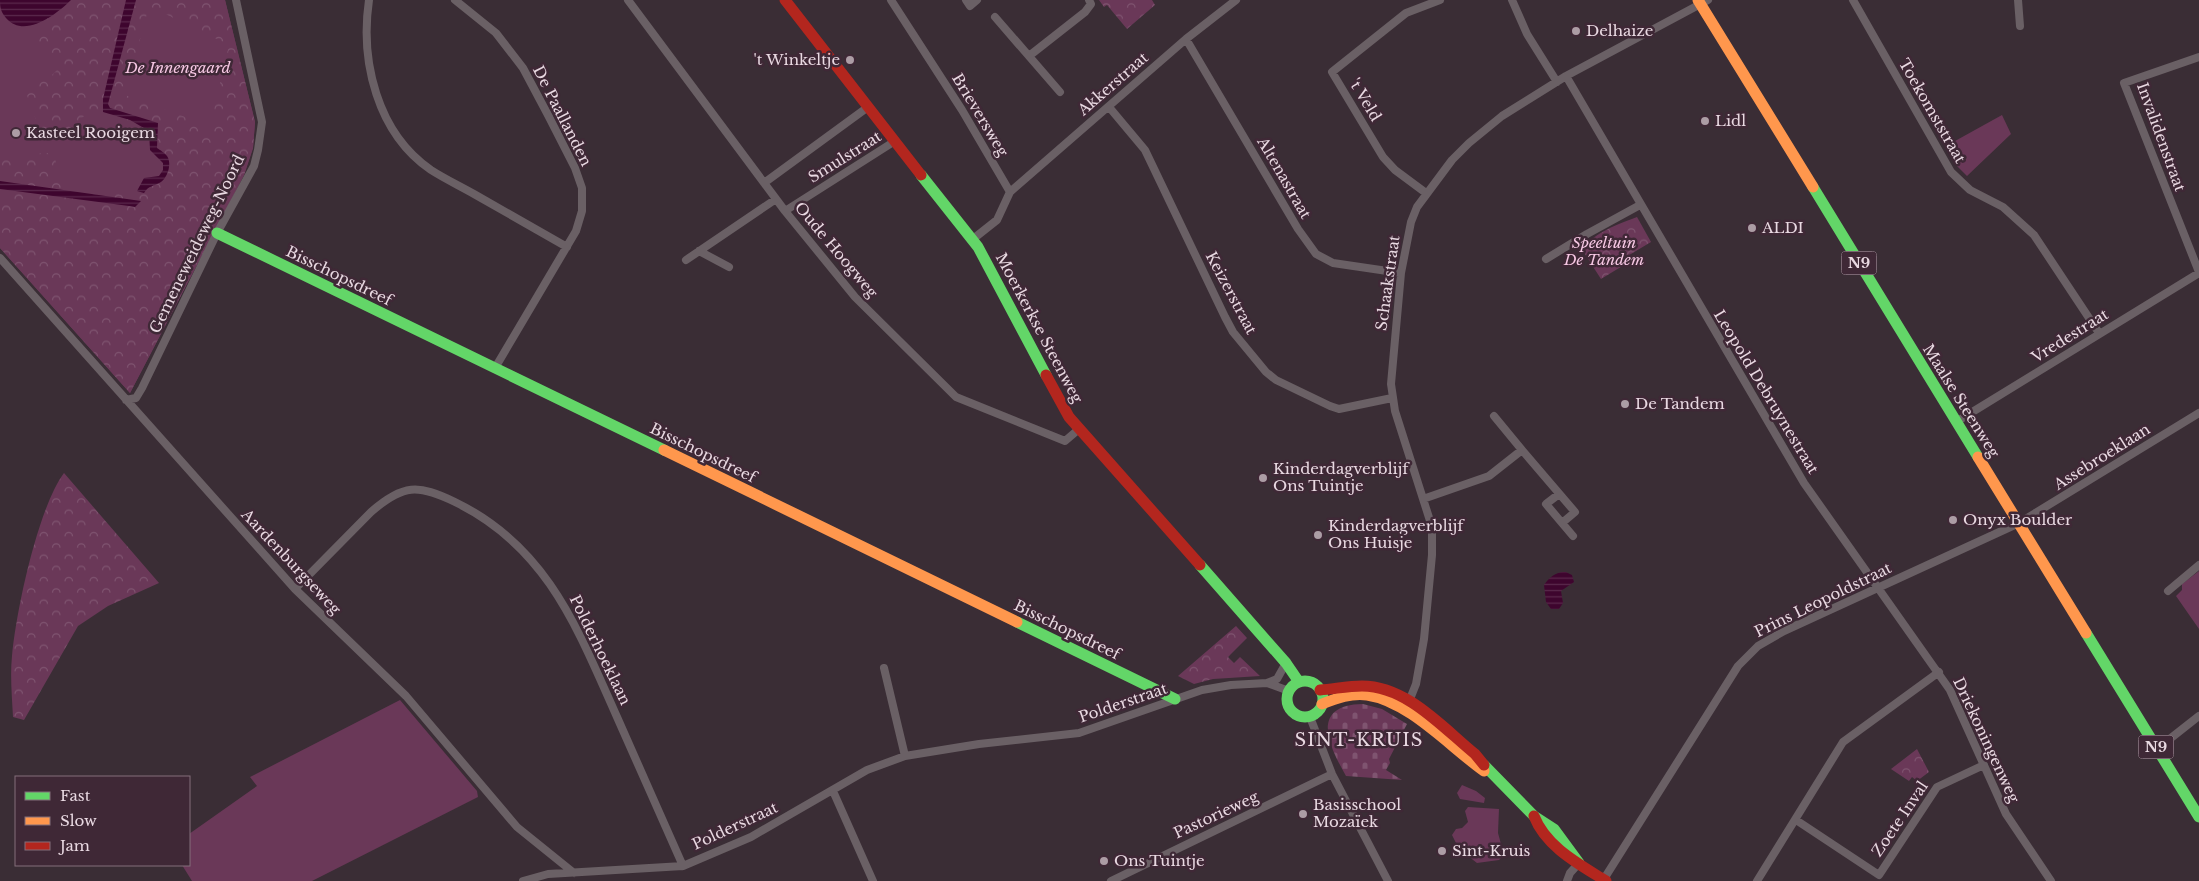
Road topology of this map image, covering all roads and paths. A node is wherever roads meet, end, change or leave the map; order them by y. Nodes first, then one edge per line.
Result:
1 (236, 0) edge
2 (369, 0) edge
3 (455, 0) edge
4 (628, 0) edge
5 (785, 0) edge
6 (891, 0) edge
7 (966, 0) edge
8 (977, 0) edge
9 (1089, 0) edge
10 (1236, 0) edge
11 (1440, 0) edge
12 (1512, 0) edge
13 (1853, 0) edge
14 (2018, 0) edge
15 (1702, 1) edge
16 (1225, 3) edge
17 (995, 17) dead end
18 (2020, 26) dead end
19 (1186, 39) junction
20 (1029, 56) junction
21 (2199, 57) edge
22 (1566, 76) junction
23 (1557, 82) junction
24 (1060, 92) dead end
25 (868, 107) junction
26 (1109, 107) junction
27 (895, 142) junction
28 (764, 183) junction
29 (1010, 192) junction
30 (1426, 192) junction
31 (776, 198) junction
32 (1640, 205) junction
33 (785, 211) junction
34 (217, 233) junction
35 (972, 239) junction
36 (566, 247) junction
37 (699, 251) junction
38 (0, 258) edge
39 (1546, 259) dead end
40 (686, 260) dead end
41 (2197, 263) edge
42 (729, 266) dead end
43 (1401, 273) junction
44 (2199, 273) edge
45 (2099, 334) junction
46 (495, 368) junction
47 (1392, 398) junction
48 (126, 400) junction
49 (2199, 413) edge
50 (1494, 416) dead end
51 (1956, 422) junction
52 (1079, 429) junction
53 (1522, 450) junction
54 (1559, 494) junction
55 (1424, 499) junction
56 (1562, 523) junction
57 (2019, 523) junction
58 (1573, 536) dead end
59 (2199, 565) edge
60 (1879, 587) junction
61 (296, 589) junction
62 (2168, 591) dead end
63 (1286, 663) junction
64 (884, 668) dead end
65 (1939, 672) junction
66 (1299, 682) junction
67 (1267, 683) junction
68 (1320, 690) junction
69 (1289, 691) junction
70 (1175, 699) junction
71 (1322, 704) junction
72 (1408, 705) junction
73 (2199, 716) edge
74 (1310, 717) junction
75 (2157, 749) junction
76 (905, 756) junction
77 (1984, 766) junction
78 (1332, 774) junction
79 (833, 791) junction
80 (2199, 817) edge
81 (1796, 820) junction
82 (1579, 863) junction
83 (683, 866) junction
84 (574, 873) junction
85 (1605, 880) edge
86 (522, 881) edge
87 (568, 881) edge
88 (873, 881) edge
89 (1112, 881) edge
90 (1388, 881) edge
91 (1567, 881) edge
92 (1756, 881) edge
93 (2051, 881) edge

1 - 34 street, Gemeneweideweg-Noord
2 - 36 street
3 - 36 street, De Paallanden
4 - 28 street, Oude Hoogweg
5 - 25 street, Moerkerkse Steenweg
6 - 29 street, Brieversweg
7 - 8 street
9 - 20 street
10 - 16 street, Akkerstraat
11 - 30 street, 't Veld
12 - 23 street
13 - 45 street, Toekomststraat
14 - 18 street
15 - 22 street, Schaakstraat
15 - 51 street, Maalse Steenweg / N9
16 - 19 street, Akkerstraat
17 - 20 street
19 - 26 street, Akkerstraat
19 - 43 street, Altenastraat
20 - 24 street
21 - 41 street, Invalidenstraat
22 - 23 street, Schaakstraat
22 - 32 street, Leopold Debruynestraat
23 - 30 street, Schaakstraat
25 - 27 street, Moerkerkse Steenweg
25 - 28 street
26 - 29 street, Akkerstraat
26 - 47 street, Keizerstraat
27 - 33 street, Smulstraat
27 - 35 street, Moerkerkse Steenweg
28 - 31 street, Oude Hoogweg
29 - 35 street
30 - 43 street, Schaakstraat
31 - 33 street, Oude Hoogweg
31 - 37 street
32 - 39 street
32 - 60 street, Leopold Debruynestraat
33 - 52 street, Oude Hoogweg
34 - 46 street, Bisschopsdreef
34 - 48 street, Gemeneweideweg-Noord
35 - 52 street, Moerkerkse Steenweg
36 - 46 street, De Paallanden
37 - 40 street
37 - 42 street
38 - 48 street, Aardenburgseweg
41 - 44 street, Invalidenstraat
43 - 47 street, Schaakstraat
44 - 45 street, Vredestraat
45 - 51 street, Vredestraat
46 - 70 street, Bisschopsdreef
47 - 55 street, Schaakstraat
48 - 61 street, Aardenburgseweg
49 - 57 street, Assebroeklaan
50 - 53 street
51 - 57 street, Maalse Steenweg / N9
52 - 63 street, Moerkerkse Steenweg
53 - 54 street
53 - 55 street
54 - 56 street
54 - 56 street
55 - 72 street, Schaakstraat
56 - 58 street
57 - 60 street, Prins Leopoldstraat
57 - 75 street, Maalse Steenweg / N9
59 - 62 street
60 - 65 street, Driekoningenweg
60 - 85 street, Prins Leopoldstraat
61 - 83 street, Polderhoeklaan
61 - 84 street, Aardenburgseweg
63 - 66 street, Moerkerkse Steenweg
63 - 67 street
64 - 76 street
65 - 77 street, Driekoningenweg
65 - 81 street
66 - 68 street
66 - 69 street
67 - 69 street, Polderstraat
67 - 70 street, Polderstraat
68 - 71 street
68 - 72 street
69 - 74 street
70 - 76 street, Polderstraat
71 - 72 street
71 - 74 street
72 - 82 street
73 - 75 street
74 - 78 street
75 - 80 street, Maalse Steenweg / N9
76 - 79 street, Polderstraat
77 - 81 street, Zoete Inval
77 - 93 street, Driekoningenweg
78 - 89 street, Pastorieweg
78 - 90 street
79 - 83 street, Polderstraat
79 - 88 street
81 - 92 street
82 - 85 street
82 - 91 street
83 - 84 street, Polderstraat
84 - 86 street, Polderstraat
84 - 87 street

